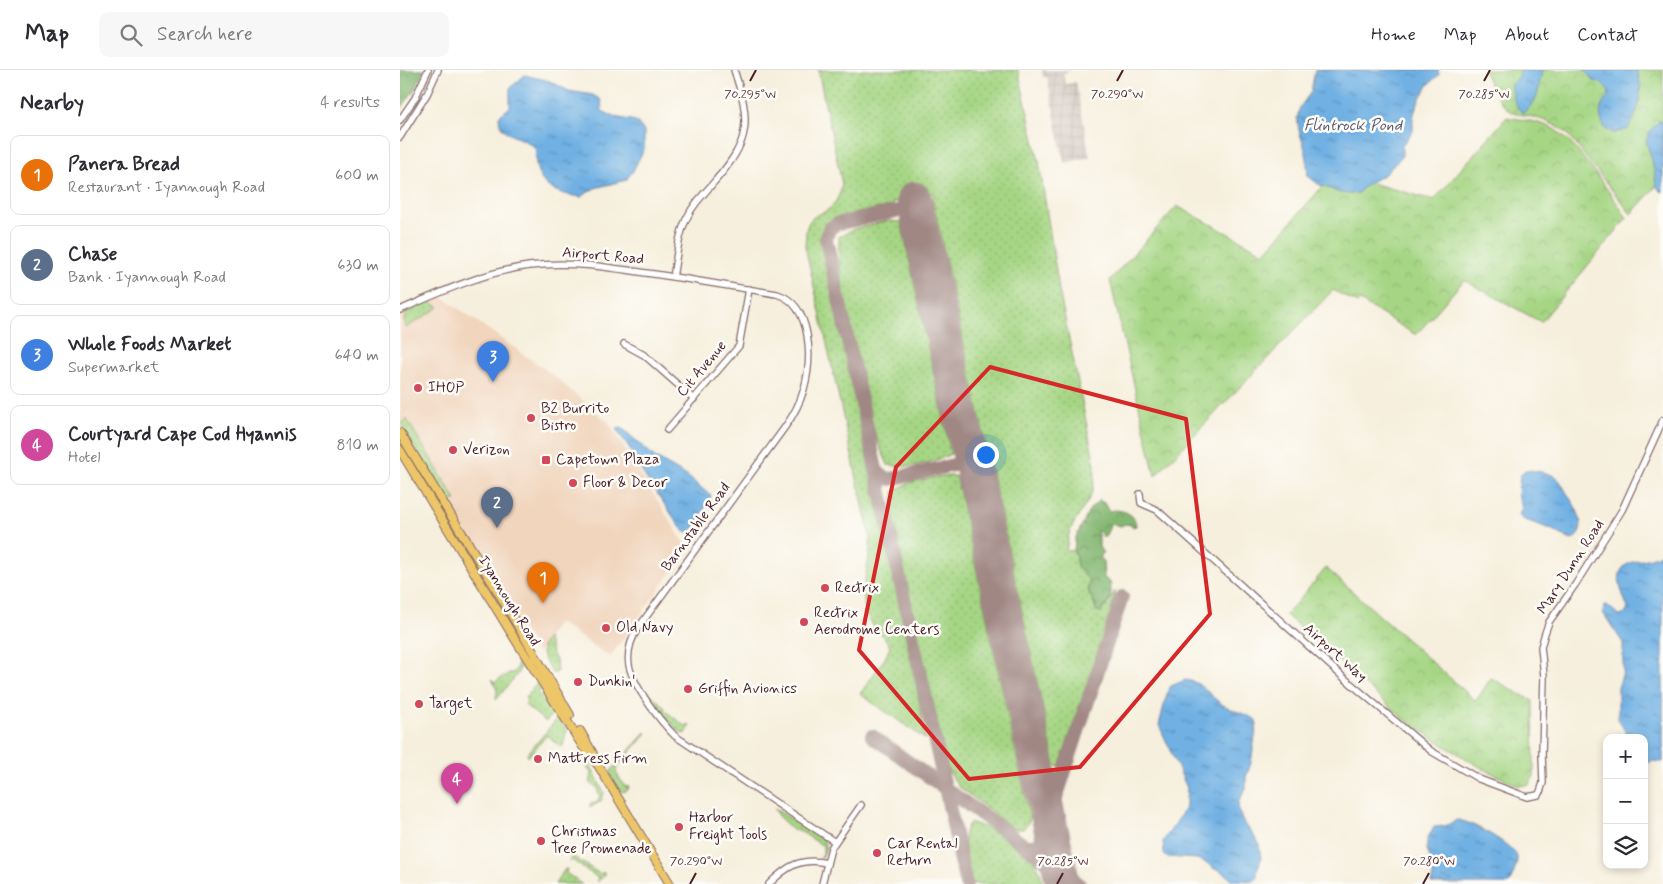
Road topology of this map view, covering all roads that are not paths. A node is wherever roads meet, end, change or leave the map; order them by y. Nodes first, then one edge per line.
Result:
1 (428, 70) edge
2 (438, 70) edge
3 (734, 70) edge
4 (400, 120) edge
5 (400, 137) edge
6 (673, 277) junction
7 (748, 289) junction
8 (400, 310) edge
9 (801, 315) joint
10 (624, 344) dead end
11 (694, 399) junction
12 (1663, 420) edge
13 (667, 430) dead end
14 (400, 433) edge
15 (400, 450) edge
16 (1140, 494) dead end
17 (598, 765) junction
18 (1538, 795) joint
19 (861, 806) dead end
20 (835, 842) junction
21 (827, 863) junction
22 (670, 884) edge
23 (769, 884) edge
24 (822, 884) edge

1 - 4 street
2 - 5 street
3 - 6 street
6 - 7 street, Airport Road
6 - 8 street, Airport Road
7 - 9 street, Airport Road
7 - 11 street, Cit Avenue
9 - 20 street, Barnstable Road
10 - 11 street
11 - 13 street, Cit Avenue
12 - 18 street, Mary Dunn Road
14 - 17 main road, Iyannough Road
15 - 17 main road, Iyannough Road
16 - 18 street, Airport Way
17 - 22 main road, Iyannough Road
19 - 20 street
20 - 21 street
21 - 23 street
21 - 24 street

